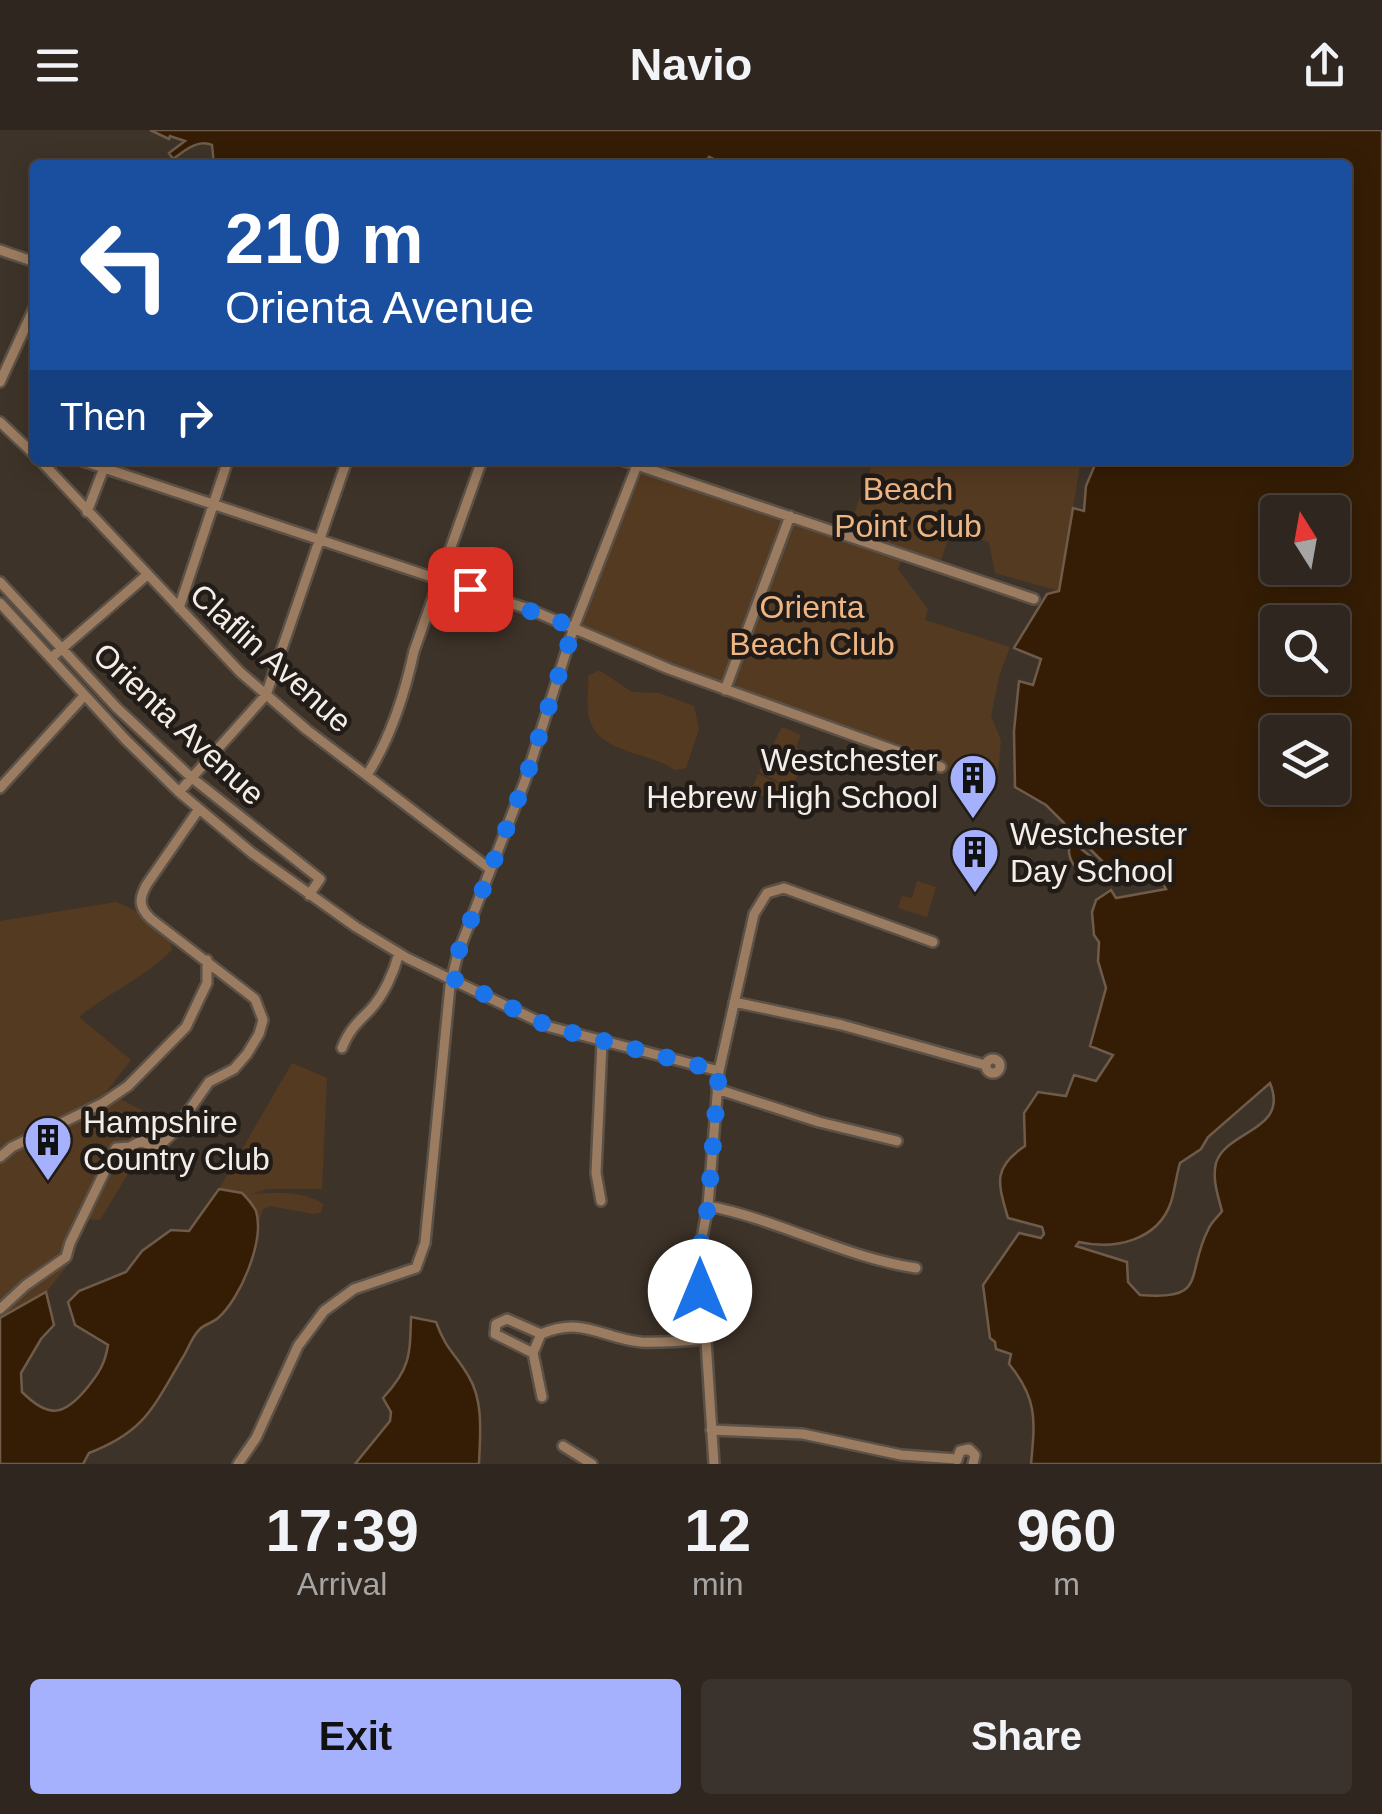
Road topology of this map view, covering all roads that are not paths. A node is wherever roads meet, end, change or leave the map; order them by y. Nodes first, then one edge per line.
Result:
1 (0, 250) edge
2 (30, 260) edge
3 (30, 317) edge
4 (0, 382) edge
5 (0, 422) edge
6 (19, 440) junction
7 (30, 443) edge
8 (30, 450) edge
9 (44, 465) edge
10 (105, 465) edge
11 (108, 465) edge
12 (226, 465) edge
13 (345, 465) edge
14 (480, 465) edge
15 (637, 465) edge
16 (646, 465) edge
17 (213, 504) junction
18 (87, 512) junction
19 (790, 516) junction
20 (319, 540) junction
21 (146, 575) junction
22 (440, 578) junction
23 (0, 582) edge
24 (1034, 599) dead end
25 (0, 603) edge
26 (178, 608) junction
27 (574, 627) junction
28 (62, 648) junction
29 (50, 658) junction
30 (725, 690) junction
31 (84, 696) junction
32 (266, 696) junction
33 (941, 767) dead end
34 (367, 775) junction
35 (192, 778) junction
36 (0, 788) edge
37 (179, 792) junction
38 (199, 810) junction
39 (490, 869) junction
40 (309, 894) junction
41 (933, 942) dead end
42 (399, 953) junction
43 (207, 960) junction
44 (452, 978) junction
45 (734, 1002) junction
46 (602, 1042) junction
47 (342, 1048) dead end
48 (985, 1065) dead end
49 (719, 1071) junction
50 (717, 1089) junction
51 (898, 1140) dead end
52 (0, 1157) edge
53 (602, 1201) dead end
54 (708, 1206) junction
55 (916, 1268) dead end
56 (0, 1309) edge
57 (541, 1334) junction
58 (705, 1339) junction
59 (533, 1353) junction
60 (542, 1397) dead end
61 (711, 1430) junction
62 (563, 1446) dead end
63 (957, 1461) edge
64 (238, 1464) edge
65 (592, 1464) edge
66 (714, 1464) edge
67 (973, 1464) edge

1 - 2 street
3 - 4 street
5 - 6 street, Claflin Avenue
6 - 7 street
6 - 8 street, Claflin Avenue
9 - 18 street, Claflin Avenue
10 - 18 street
11 - 17 street
12 - 17 street
13 - 20 street
14 - 22 street
15 - 27 street
16 - 19 street
17 - 20 street
17 - 26 street
18 - 21 street, Claflin Avenue
19 - 24 street
19 - 30 street
20 - 22 street
20 - 32 street
21 - 26 street, Claflin Avenue
21 - 28 street
22 - 27 street
22 - 34 street
23 - 28 street, Orienta Avenue
25 - 29 street, Orienta Avenue
26 - 32 street, Claflin Avenue
27 - 30 street
27 - 39 street
28 - 29 street
28 - 35 street, Orienta Avenue
29 - 31 street, Orienta Avenue
30 - 33 street
31 - 36 street
31 - 37 street, Orienta Avenue
32 - 34 street, Claflin Avenue
32 - 35 street
34 - 39 street, Claflin Avenue
35 - 37 street
35 - 40 street, Orienta Avenue
37 - 38 street, Orienta Avenue
38 - 40 street, Orienta Avenue
38 - 43 street
39 - 44 street
40 - 42 street, Orienta Avenue
41 - 45 street
42 - 44 street, Orienta Avenue
42 - 47 street
43 - 52 street
43 - 56 street
44 - 46 street, Orienta Avenue
44 - 64 street
45 - 48 street
45 - 49 street
46 - 49 street, Orienta Avenue
46 - 53 street
49 - 50 street
50 - 51 street
50 - 54 street
54 - 55 street
54 - 58 street
57 - 58 street
57 - 59 street
57 - 59 street
58 - 61 street
59 - 60 street
61 - 63 street
61 - 66 street
62 - 65 street
63 - 67 street

